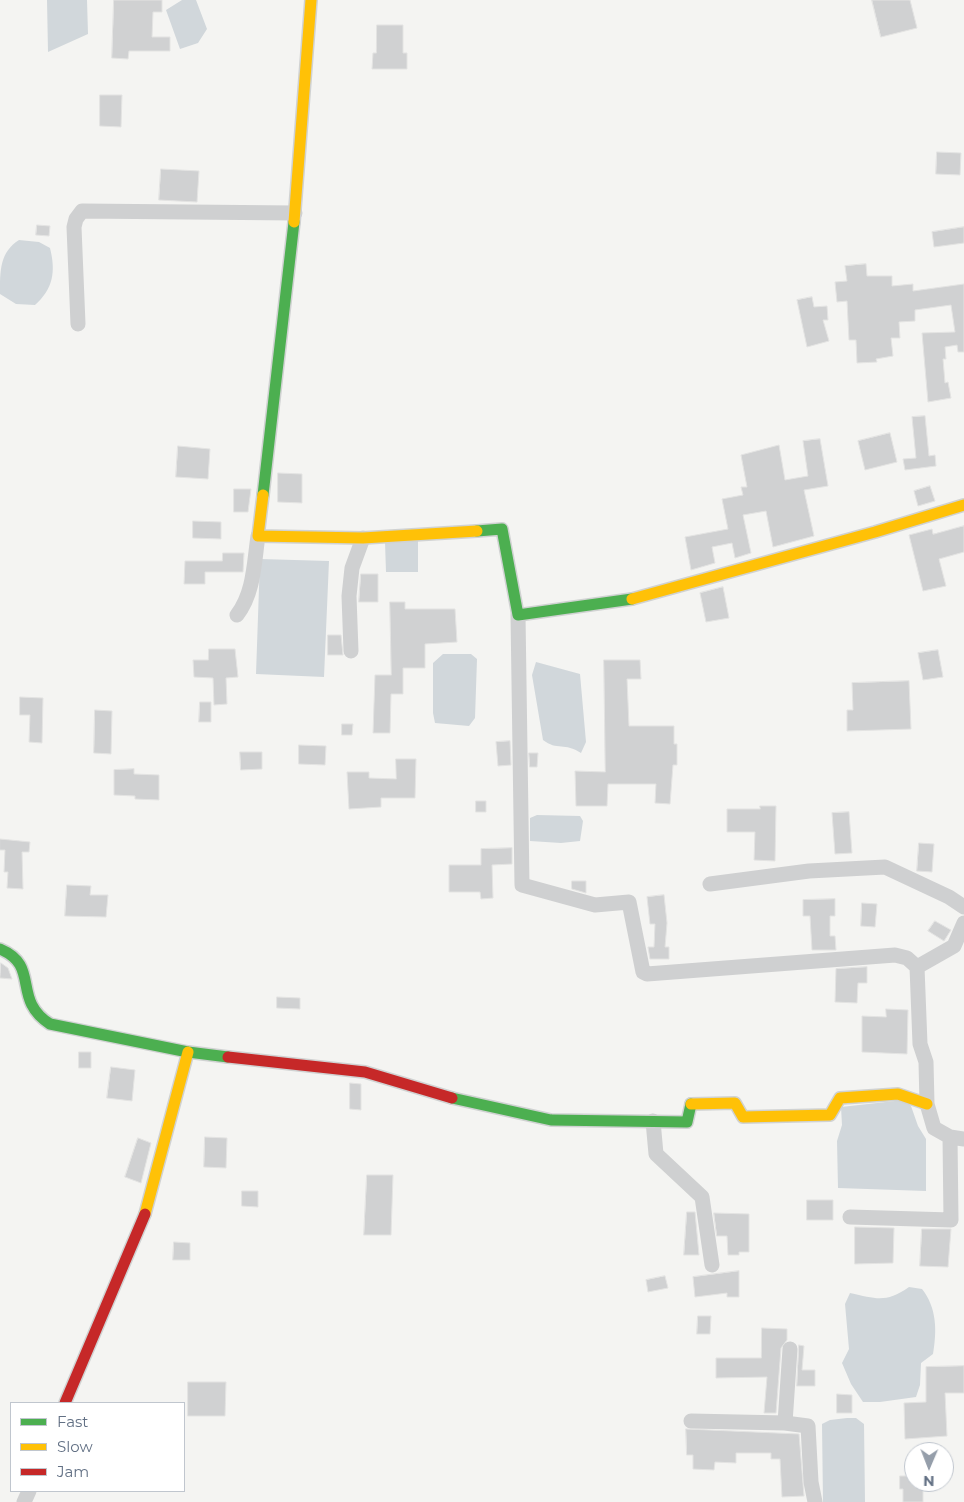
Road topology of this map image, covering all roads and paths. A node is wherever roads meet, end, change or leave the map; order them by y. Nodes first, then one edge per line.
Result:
1 (311, 0) edge
2 (295, 213) junction
3 (78, 324) dead end
4 (964, 505) edge
5 (258, 536) junction
6 (363, 538) junction
7 (518, 614) junction
8 (237, 616) dead end
9 (351, 651) dead end
10 (710, 884) dead end
11 (964, 907) edge
12 (964, 923) edge
13 (0, 949) edge
14 (917, 967) junction
15 (188, 1052) junction
16 (927, 1104) junction
17 (653, 1121) junction
18 (957, 1138) edge
19 (850, 1217) dead end
20 (712, 1265) dead end
21 (790, 1349) dead end
22 (65, 1402) edge
23 (691, 1421) dead end
24 (785, 1423) junction
25 (815, 1502) edge

1 - 2 street
2 - 3 street
2 - 5 street
4 - 7 street
5 - 6 street
5 - 8 street
6 - 7 street
6 - 9 street
7 - 14 street
10 - 11 street
12 - 14 street
13 - 15 street
14 - 16 street
15 - 17 street
15 - 22 street
16 - 17 street
16 - 18 street
17 - 20 street
18 - 19 street
21 - 24 street
23 - 24 street
24 - 25 street

